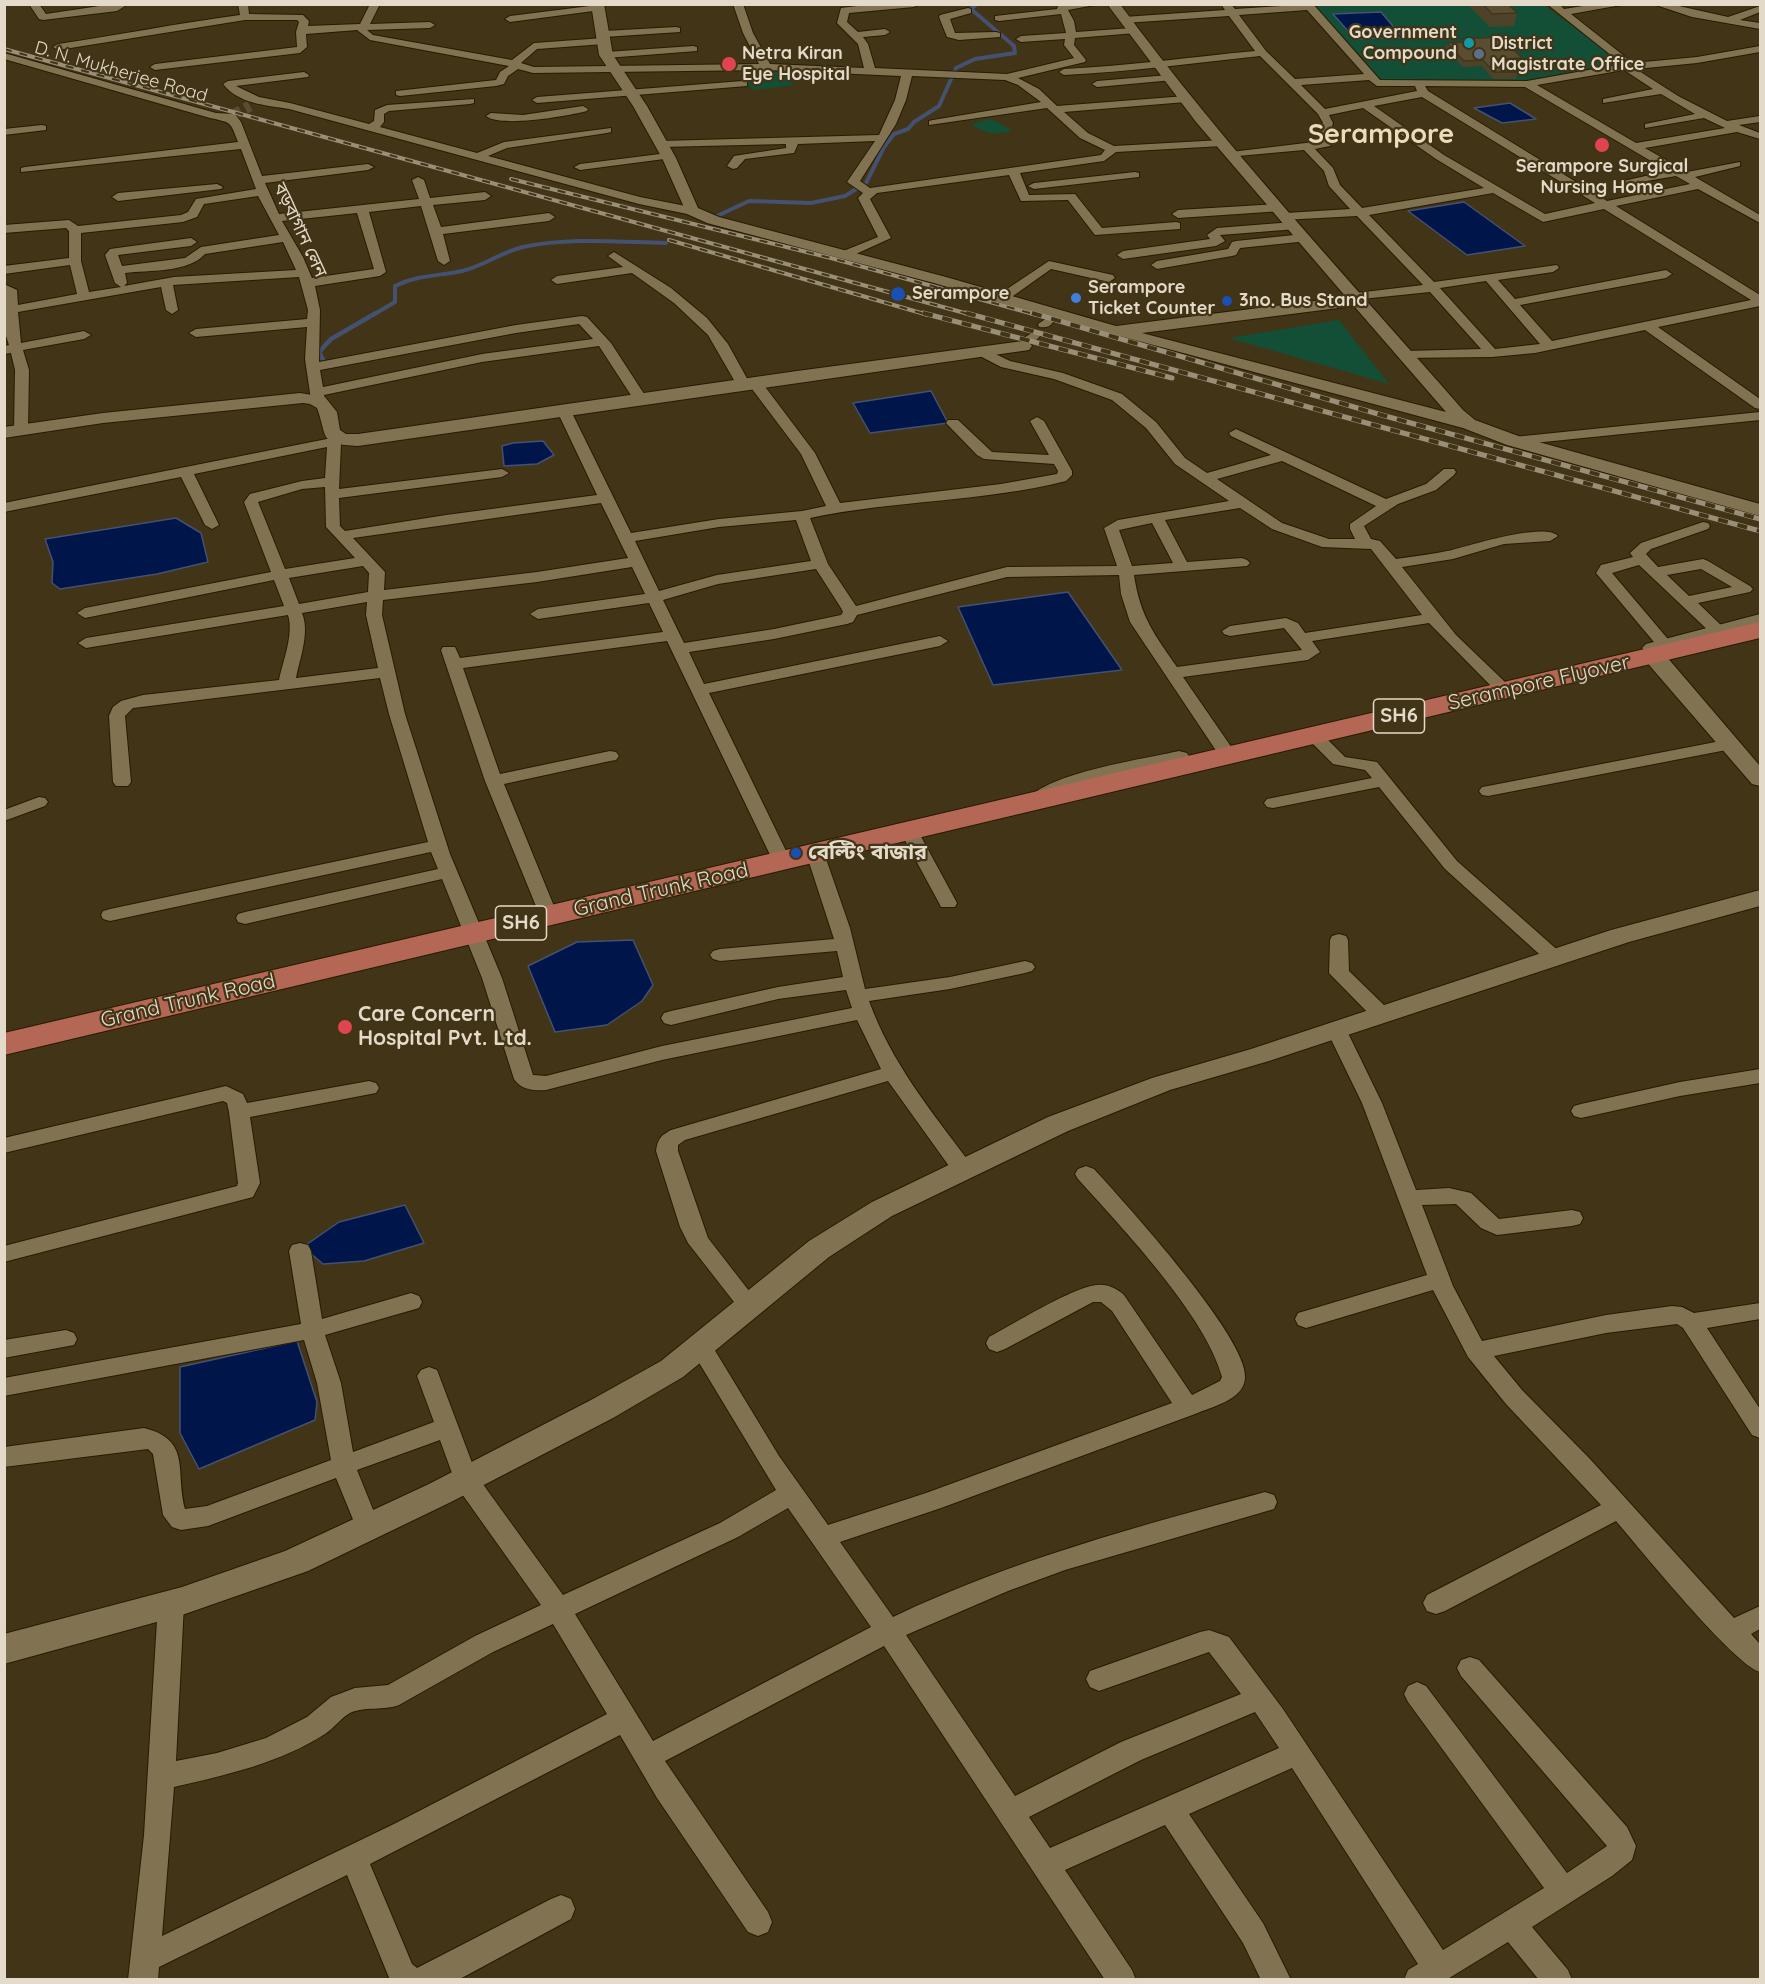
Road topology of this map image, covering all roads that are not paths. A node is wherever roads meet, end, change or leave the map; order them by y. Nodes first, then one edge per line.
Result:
1 (34, 4) edge
2 (118, 4) edge
3 (243, 4) edge
4 (375, 4) edge
5 (523, 4) edge
6 (738, 4) edge
7 (1095, 4) edge
8 (1113, 4) edge
9 (1552, 4) edge
10 (1622, 4) edge
11 (1658, 4) edge
12 (913, 5) edge
13 (597, 6) edge
14 (1307, 6) edge
15 (1229, 8) edge
16 (1761, 9) edge
17 (1064, 11) junction
18 (1561, 12) junction
19 (971, 13) edge
20 (534, 15) junction
21 (245, 17) junction
22 (999, 18) dead end
23 (510, 19) dead end
24 (1727, 21) junction
25 (430, 25) dead end
26 (1128, 25) junction
27 (1761, 26) edge
28 (362, 28) junction
29 (303, 30) junction
30 (676, 30) dead end
31 (885, 32) dead end
32 (856, 35) junction
33 (996, 35) junction
34 (1071, 35) junction
35 (1021, 39) dead end
36 (605, 43) junction
37 (1007, 44) dead end
38 (58, 47) dead end
39 (693, 49) dead end
40 (1761, 49) edge
41 (1266, 57) junction
42 (7, 58) edge
43 (225, 60) junction
44 (515, 64) junction
45 (155, 67) dead end
46 (766, 67) junction
47 (1629, 67) junction
48 (616, 69) junction
49 (1162, 69) junction
50 (870, 71) junction
51 (908, 73) junction
52 (1020, 73) junction
53 (304, 75) dead end
54 (1007, 77) junction
55 (1370, 77) junction
56 (229, 83) junction
57 (1290, 83) junction
58 (743, 84) dead end
59 (1097, 84) dead end
60 (1527, 84) junction
61 (1422, 89) junction
62 (429, 90) junction
63 (1661, 91) junction
64 (400, 93) dead end
65 (634, 97) junction
66 (1186, 99) junction
67 (537, 100) dead end
68 (470, 101) dead end
69 (1607, 101) dead end
70 (430, 105) junction
71 (1365, 105) junction
72 (1052, 107) junction
73 (1323, 113) junction
74 (491, 116) dead end
75 (1706, 116) junction
76 (230, 117) joint
77 (1761, 119) edge
78 (933, 123) dead end
79 (1649, 126) dead end
80 (1730, 127) junction
81 (42, 128) dead end
82 (371, 128) junction
83 (607, 130) dead end
84 (4, 132) edge
85 (1761, 136) edge
86 (881, 138) junction
87 (792, 139) junction
88 (244, 145) junction
89 (1307, 147) junction
90 (1634, 147) junction
91 (1113, 149) junction
92 (1227, 149) junction
93 (664, 150) junction
94 (479, 156) junction
95 (1736, 164) dead end
96 (368, 166) dead end
97 (734, 166) dead end
98 (580, 167) dead end
99 (25, 170) dead end
100 (1013, 170) junction
101 (1682, 174) junction
102 (1135, 175) dead end
103 (418, 180) dead end
104 (1627, 183) dead end
105 (259, 185) junction
106 (1700, 185) junction
107 (1019, 187) junction
108 (1492, 189) junction
109 (869, 192) junction
110 (484, 196) dead end
111 (118, 197) dead end
112 (426, 202) junction
113 (1605, 206) junction
114 (363, 209) junction
115 (692, 211) junction
116 (1358, 211) junction
117 (1179, 214) dead end
118 (549, 216) dead end
119 (1286, 217) junction
120 (274, 218) junction
121 (1761, 220) edge
122 (1176, 226) dead end
123 (4, 229) edge
124 (75, 230) junction
125 (436, 231) junction
126 (286, 238) junction
127 (1304, 238) junction
128 (191, 242) dead end
129 (845, 255) junction
130 (1123, 255) dead end
131 (614, 256) dead end
132 (75, 261) junction
133 (444, 261) dead end
134 (1157, 266) dead end
135 (1553, 268) dead end
136 (634, 269) junction
137 (4, 270) edge
138 (118, 270) junction
139 (1666, 274) dead end
140 (305, 278) junction
141 (1110, 278) dead end
142 (1490, 278) junction
143 (557, 280) dead end
144 (166, 282) junction
145 (1430, 287) junction
146 (4, 288) edge
147 (122, 289) junction
148 (84, 296) junction
149 (1002, 298) junction
150 (1357, 299) junction
151 (1761, 301) edge
152 (1511, 303) junction
153 (172, 310) dead end
154 (8, 317) edge
155 (315, 322) junction
156 (1649, 327) junction
157 (1115, 331) junction
158 (196, 333) dead end
159 (84, 335) dead end
160 (1028, 341) dead end
161 (603, 342) junction
162 (1549, 346) junction
163 (10, 349) edge
164 (983, 352) junction
165 (1492, 353) junction
166 (1406, 355) junction
167 (313, 367) junction
168 (749, 383) junction
169 (318, 396) junction
170 (641, 400) junction
171 (1761, 405) edge
172 (564, 411) junction
173 (1761, 416) edge
174 (1037, 421) dead end
175 (953, 423) dead end
176 (1469, 424) junction
177 (13, 431) edge
178 (1236, 433) dead end
179 (338, 441) junction
180 (1514, 441) junction
181 (1283, 456) junction
182 (1059, 459) junction
183 (184, 471) junction
184 (1449, 472) dead end
185 (502, 473) dead end
186 (1204, 478) junction
187 (332, 488) junction
188 (608, 498) junction
189 (1242, 504) junction
190 (1386, 505) junction
191 (4, 508) edge
192 (835, 508) junction
193 (1761, 510) edge
194 (802, 514) junction
195 (1157, 519) junction
196 (212, 525) dead end
197 (1703, 526) dead end
198 (340, 536) junction
199 (1550, 536) dead end
200 (627, 538) junction
201 (1365, 543) junction
202 (1642, 560) junction
203 (366, 561) junction
204 (638, 561) junction
205 (1242, 563) dead end
206 (820, 564) junction
207 (1392, 564) junction
208 (1182, 567) junction
209 (1126, 570) junction
210 (1656, 572) junction
211 (278, 575) junction
212 (375, 596) junction
213 (655, 597) junction
214 (1687, 601) junction
215 (293, 609) junction
216 (851, 612) junction
217 (85, 613) dead end
218 (538, 614) dead end
219 (1434, 618) junction
220 (1761, 620) edge
221 (1761, 630) edge
222 (1230, 631) dead end
223 (1718, 631) junction
224 (1761, 636) edge
225 (1302, 638) junction
226 (940, 641) dead end
227 (677, 642) junction
228 (86, 643) dead end
229 (1662, 653) junction
230 (388, 672) junction
231 (1172, 673) junction
232 (286, 684) junction
233 (1498, 684) junction
234 (699, 690) junction
235 (1320, 742) junction
236 (1731, 744) junction
237 (1223, 748) junction
238 (610, 756) dead end
239 (1761, 779) edge
240 (494, 781) junction
241 (1383, 781) junction
242 (122, 782) dead end
243 (1488, 791) dead end
244 (1038, 801) junction
245 (39, 802) dead end
246 (1273, 803) dead end
247 (1008, 808) junction
248 (4, 816) edge
249 (909, 831) junction
250 (438, 845) junction
251 (815, 853) junction
252 (782, 861) junction
253 (448, 872) junction
254 (1761, 898) edge
255 (948, 903) dead end
256 (110, 915) dead end
257 (549, 916) junction
258 (244, 918) dead end
259 (474, 934) junction
260 (1339, 940) dead end
261 (845, 944) junction
262 (720, 956) dead end
263 (1555, 957) junction
264 (1025, 967) dead end
265 (859, 997) junction
266 (1381, 1014) junction
267 (671, 1018) dead end
268 (1336, 1029) junction
269 (4, 1044) edge
270 (893, 1074) junction
271 (1761, 1076) edge
272 (369, 1088) dead end
273 (1581, 1111) dead end
274 (239, 1112) junction
275 (4, 1146) edge
276 (962, 1168) junction
277 (1086, 1174) dead end
278 (1409, 1198) junction
279 (1572, 1218) dead end
280 (300, 1251) dead end
281 (4, 1254) edge
282 (1440, 1279) junction
283 (411, 1302) dead end
284 (749, 1305) junction
285 (1761, 1311) edge
286 (1306, 1319) dead end
287 (1691, 1322) junction
288 (313, 1330) junction
289 (66, 1339) dead end
290 (997, 1343) dead end
291 (700, 1345) junction
292 (4, 1349) edge
293 (1476, 1351) junction
294 (429, 1376) dead end
295 (4, 1387) edge
296 (1187, 1407) junction
297 (447, 1427) junction
298 (1761, 1428) edge
299 (4, 1457) edge
300 (344, 1467) junction
301 (466, 1479) junction
302 (792, 1493) junction
303 (1265, 1502) dead end
304 (1619, 1508) junction
305 (368, 1527) junction
306 (823, 1537) junction
307 (1436, 1603) dead end
308 (171, 1605) junction
309 (559, 1610) junction
310 (1761, 1617) edge
311 (889, 1631) junction
312 (1731, 1632) junction
313 (4, 1649) edge
314 (1761, 1661) edge
315 (1470, 1668) dead end
316 (1099, 1679) dead end
317 (1417, 1694) dead end
318 (1260, 1698) junction
319 (624, 1719) junction
320 (1297, 1753) junction
321 (648, 1757) junction
322 (161, 1778) junction
323 (1170, 1809) junction
324 (1010, 1813) junction
325 (353, 1857) junction
326 (1044, 1865) junction
327 (1563, 1891) junction
328 (561, 1909) dead end
329 (758, 1922) dead end
330 (1511, 1924) junction
331 (144, 1969) edge
332 (1428, 1974) edge
333 (409, 1980) edge
334 (424, 1980) edge
335 (1122, 1980) edge
336 (1277, 1980) edge
337 (1558, 1980) edge

1 - 2 street
3 - 21 street
4 - 28 street
5 - 20 street
6 - 46 street
7 - 17 street
8 - 26 street
9 - 18 street
10 - 18 street
11 - 24 street
12 - 32 street
13 - 20 street
13 - 36 street
14 - 15 street
14 - 55 street
15 - 26 street
15 - 41 street
16 - 24 street
17 - 22 street
17 - 34 street
18 - 47 street
19 - 33 street
19 - 33 street
20 - 23 street
21 - 29 street
21 - 38 street
24 - 27 street
25 - 28 street
26 - 34 street
26 - 49 street
28 - 29 street
28 - 44 street
29 - 43 street
30 - 36 street
31 - 32 street
32 - 50 street
33 - 37 street
34 - 35 street
34 - 52 street
36 - 39 street
36 - 44 street
36 - 48 street
40 - 47 street
41 - 49 street
41 - 57 street
42 - 76 street, D. N. Mukherjee Road
43 - 45 street
43 - 56 street
44 - 48 street
44 - 62 street
46 - 48 street
46 - 50 street
47 - 60 street
47 - 63 street
48 - 65 street
49 - 52 street
49 - 59 street
49 - 66 street
50 - 51 street
51 - 54 street
51 - 86 street
52 - 54 street
53 - 56 street
54 - 72 street
55 - 57 street
55 - 61 street
56 - 82 street
57 - 73 street
58 - 65 street
60 - 61 street
60 - 90 street
61 - 71 street
61 - 113 street
62 - 64 street
62 - 70 street
63 - 69 street
63 - 75 street
65 - 67 street
65 - 74 street
65 - 93 street
66 - 72 street
66 - 92 street
68 - 70 street
70 - 82 street
71 - 73 street
71 - 108 street
72 - 78 street
72 - 91 street
73 - 89 street
75 - 79 street
75 - 80 street
76 - 88 street, বড়বাগান লেন
77 - 80 street
80 - 85 street
80 - 90 street
81 - 84 street
82 - 94 street
83 - 94 street
86 - 87 street
86 - 109 street
87 - 93 street
87 - 97 street
88 - 99 street
88 - 105 street, বড়বাগান লেন
89 - 92 street
89 - 116 street
90 - 101 street
91 - 92 street
91 - 100 street
92 - 119 street
93 - 98 street
93 - 115 street
94 - 115 street
95 - 101 street
96 - 105 street
100 - 107 street
100 - 109 street
101 - 104 street
101 - 106 street
102 - 107 street
103 - 112 street
105 - 111 street
105 - 120 street, বড়বাগান লেন
105 - 124 street
106 - 113 street
106 - 121 street
107 - 122 street
108 - 113 street
108 - 116 street
109 - 129 street
110 - 112 street
112 - 114 street
112 - 125 street
113 - 151 street
114 - 120 street
114 - 140 street
115 - 129 street
116 - 119 street
116 - 145 street
117 - 119 street
118 - 125 street
119 - 127 street
119 - 130 street
120 - 126 street, বড়বাগান লেন
123 - 124 street
124 - 132 street
125 - 133 street
126 - 138 street
126 - 140 street, বড়বাগান লেন
127 - 134 street
127 - 150 street
128 - 138 street
129 - 149 street
131 - 136 street
132 - 137 street
132 - 148 street
135 - 142 street
136 - 143 street
136 - 168 street
138 - 147 street
139 - 152 street
140 - 144 street
140 - 155 street, বড়বাগান লেন
141 - 149 street
142 - 145 street
142 - 152 street
144 - 147 street
144 - 153 street
145 - 150 street
145 - 165 street
146 - 154 street
147 - 148 street
148 - 154 street
149 - 157 street
150 - 157 street
150 - 166 street
151 - 156 street
152 - 162 street
154 - 163 street
155 - 158 street
155 - 167 street, বড়বাগান লেন
156 - 162 street
156 - 171 street
157 - 176 street
159 - 163 street
160 - 164 street
161 - 167 street
161 - 169 street
161 - 170 street
162 - 165 street
163 - 177 street
164 - 168 street
164 - 186 street
165 - 166 street
166 - 176 street
167 - 169 street, বড়বাগান লেন
168 - 170 street
168 - 192 street
169 - 177 street
169 - 179 street
170 - 172 street
172 - 179 street
172 - 188 street
173 - 180 street
174 - 182 street
175 - 182 street
176 - 180 street
178 - 181 street
179 - 183 street
179 - 187 street
180 - 193 street
181 - 186 street
181 - 190 street
182 - 192 street
183 - 191 street
183 - 196 street
184 - 190 street
185 - 187 street
186 - 189 street
187 - 198 street
187 - 211 street
188 - 198 street
188 - 200 street
189 - 195 street
189 - 201 street
190 - 201 street
192 - 194 street
194 - 200 street
194 - 206 street
195 - 208 street
195 - 209 street
197 - 202 street
198 - 203 street
199 - 207 street
200 - 204 street
201 - 207 street
202 - 210 street
202 - 229 street
203 - 211 street
203 - 212 street
204 - 212 street
204 - 213 street
205 - 208 street
206 - 213 street
206 - 216 street
207 - 219 street
208 - 209 street
209 - 216 street
209 - 231 street
210 - 214 street
210 - 214 street
211 - 215 street
211 - 217 street
212 - 215 street
212 - 230 street
213 - 218 street
213 - 227 street
214 - 223 street
215 - 228 street
215 - 232 street
216 - 227 street
219 - 225 street
219 - 233 street
220 - 223 street
221 - 244 main road, Serampore Flyover / SH6
222 - 225 street
223 - 229 street
224 - 229 street
225 - 231 street
226 - 234 street
227 - 234 street
227 - 240 street
229 - 233 street
229 - 235 street
229 - 236 street
230 - 232 street
230 - 250 street
231 - 237 street
232 - 242 street
233 - 237 street
234 - 252 street
235 - 241 street
235 - 247 street
236 - 239 street
236 - 243 street
237 - 244 street
238 - 240 street
240 - 257 street
241 - 246 street
241 - 263 street
244 - 247 main road, Grand Trunk Road / SH6
245 - 248 street
247 - 249 main road, Grand Trunk Road / SH6
249 - 251 main road, Grand Trunk Road / SH6
249 - 255 street
250 - 253 street
250 - 256 street
251 - 252 main road, Grand Trunk Road / SH6
251 - 261 street
252 - 257 main road, Grand Trunk Road / SH6
253 - 258 street
253 - 259 street
254 - 263 street
257 - 259 main road, Grand Trunk Road / SH6
259 - 265 street
259 - 269 main road, Grand Trunk Road / SH6
260 - 266 street
261 - 262 street
261 - 265 street
263 - 266 street
264 - 265 street
265 - 267 street
265 - 270 street
266 - 268 street
268 - 276 street
268 - 278 street
270 - 276 street
270 - 284 street
271 - 273 street
272 - 274 street
274 - 275 street
274 - 281 street
276 - 284 street
277 - 296 street
278 - 279 street
278 - 282 street
280 - 288 street
282 - 286 street
282 - 293 street
283 - 288 street
284 - 291 street
285 - 287 street
287 - 293 street
287 - 298 street
288 - 295 street
288 - 300 street
289 - 292 street
290 - 296 street
291 - 301 street
291 - 302 street
293 - 304 street
294 - 297 street
296 - 306 street
297 - 300 street
297 - 301 street
299 - 300 street
300 - 305 street
301 - 305 street
301 - 309 street
302 - 306 street
302 - 309 street
303 - 311 street
304 - 307 street
304 - 312 street
305 - 308 street
306 - 311 street
308 - 313 street
308 - 322 street
309 - 319 street
309 - 322 street
310 - 312 street
311 - 321 street
311 - 324 street
312 - 314 street
315 - 327 street
316 - 318 street
317 - 327 street
318 - 320 street
318 - 324 street
319 - 321 street
319 - 325 street
320 - 323 street
320 - 332 street
321 - 329 street
322 - 331 street
323 - 326 street
323 - 336 street
324 - 326 street
325 - 331 street
325 - 333 street
326 - 335 street
327 - 330 street
328 - 334 street
330 - 332 street
330 - 337 street

